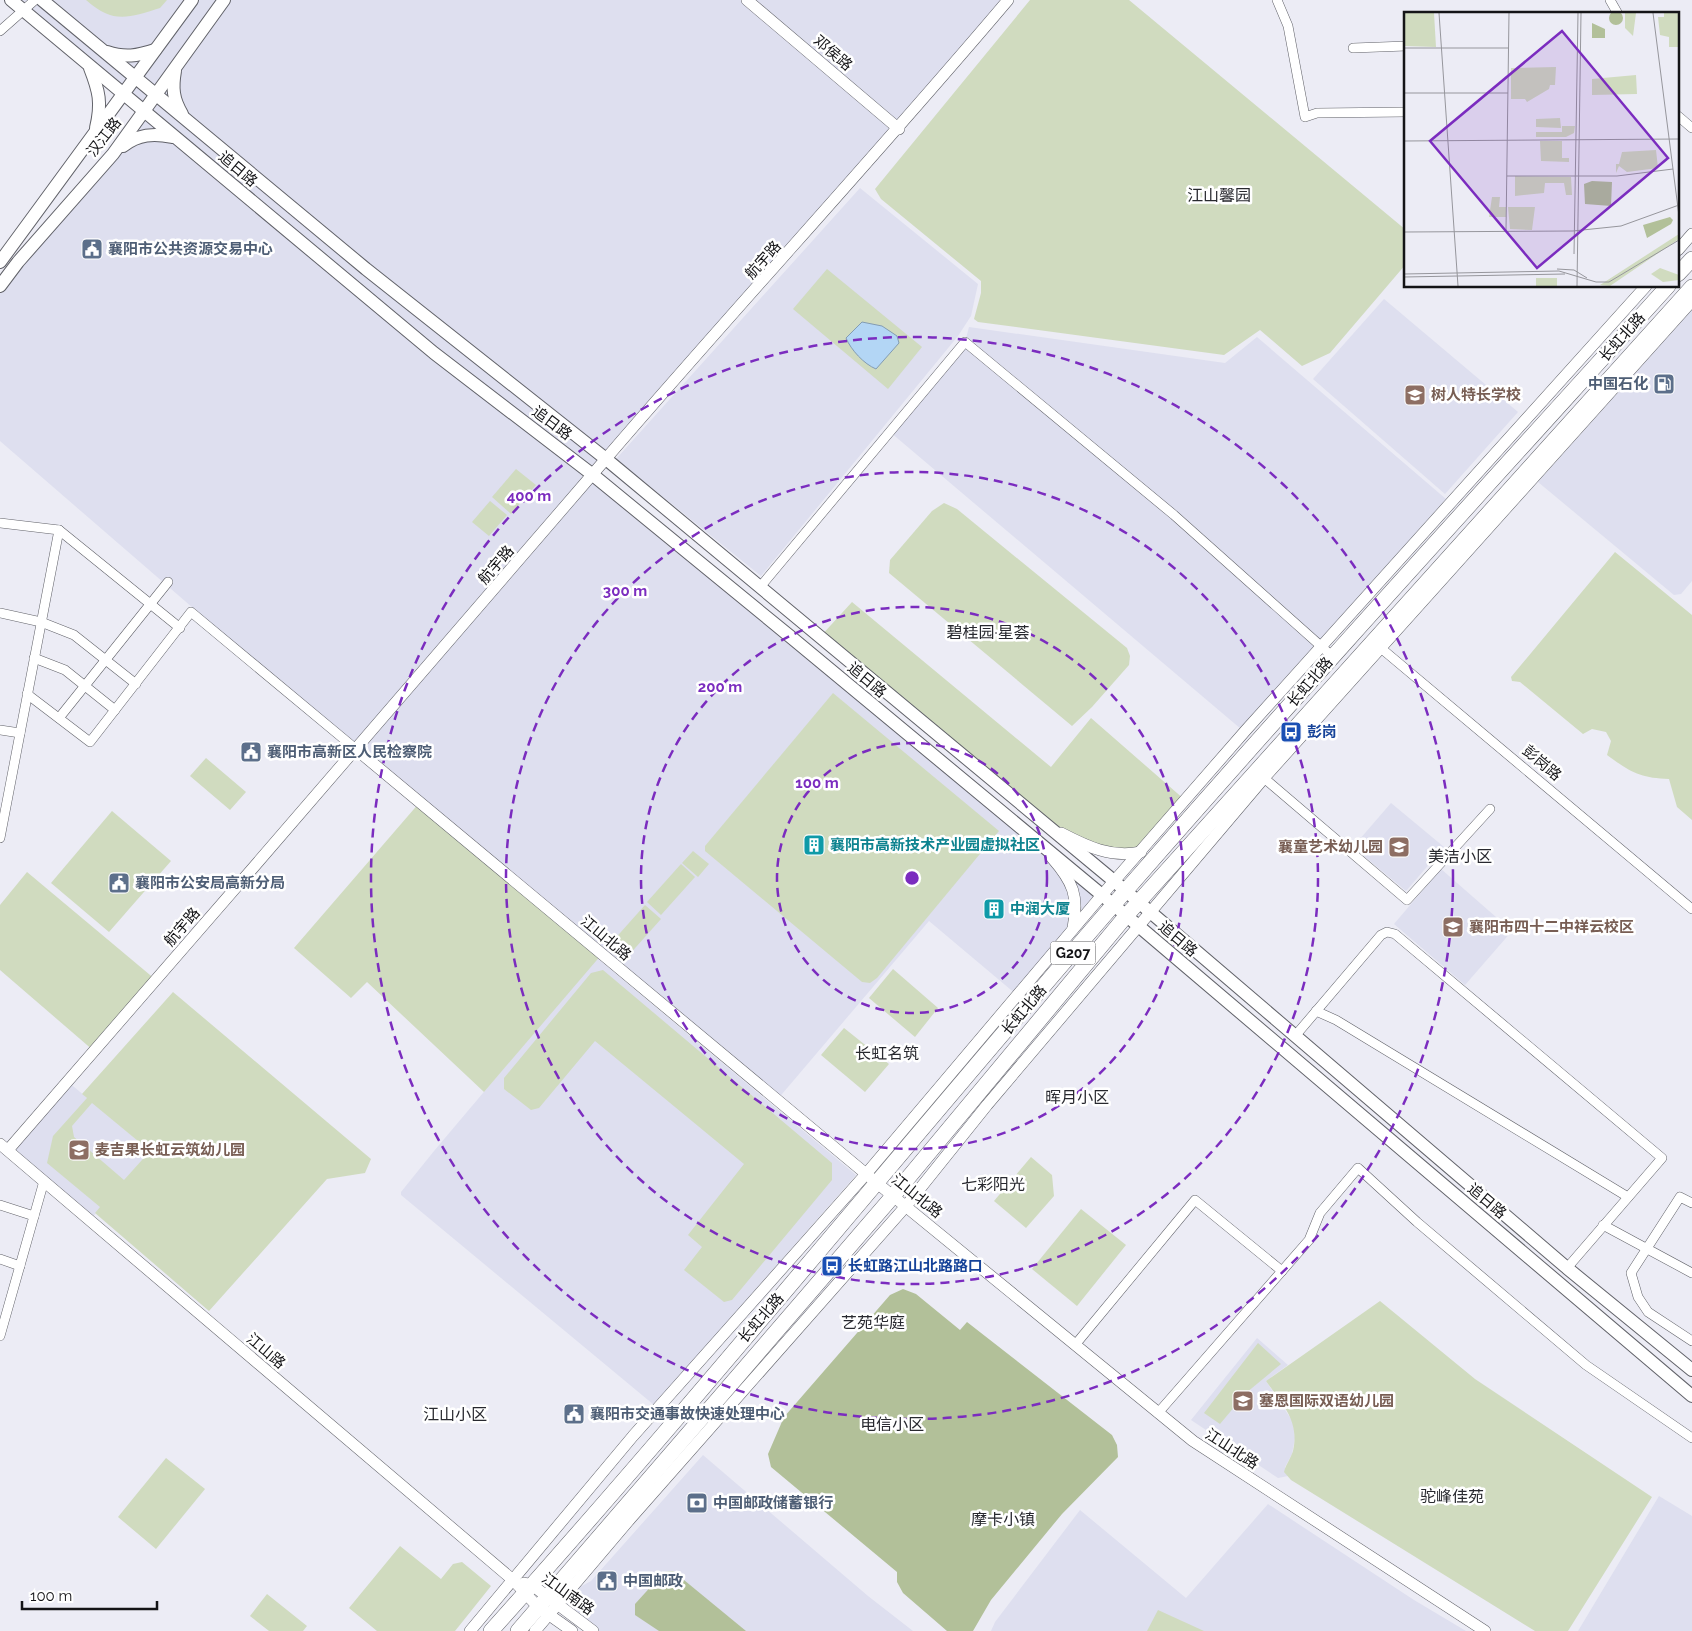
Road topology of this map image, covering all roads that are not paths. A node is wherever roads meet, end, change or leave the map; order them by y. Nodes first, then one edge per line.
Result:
1 (11, 0) edge
2 (35, 0) edge
3 (42, 0) edge
4 (192, 0) edge
5 (224, 0) edge
6 (746, 0) edge
7 (1008, 0) edge
8 (1277, 0) edge
9 (1610, 0) edge
10 (23, 10) junction
11 (1617, 12) edge
12 (0, 31) edge
13 (1404, 46) edge
14 (1353, 48) dead end
15 (102, 50) junction
16 (155, 50) junction
17 (89, 66) junction
18 (176, 67) junction
19 (135, 78) junction
20 (124, 94) junction
21 (155, 95) junction
22 (144, 111) junction
23 (1404, 112) edge
24 (1680, 118) edge
25 (186, 120) junction
26 (899, 128) junction
27 (1692, 128) edge
28 (95, 134) junction
29 (175, 138) junction
30 (113, 154) junction
31 (1692, 234) edge
32 (1680, 248) edge
33 (1692, 259) edge
34 (0, 262) edge
35 (1680, 272) edge
36 (0, 286) edge
37 (1692, 287) edge
38 (1644, 288) edge
39 (1666, 288) edge
40 (1692, 301) edge
41 (606, 459) junction
42 (593, 475) junction
43 (0, 523) edge
44 (59, 530) junction
45 (168, 582) dead end
46 (760, 587) junction
47 (151, 603) junction
48 (0, 613) edge
49 (41, 622) junction
50 (180, 628) junction
51 (1377, 644) junction
52 (1327, 652) junction
53 (34, 658) junction
54 (106, 660) junction
55 (136, 684) junction
56 (86, 686) junction
57 (28, 694) junction
58 (115, 710) junction
59 (59, 718) junction
60 (0, 730) edge
61 (20, 733) junction
62 (357, 750) junction
63 (1264, 778) junction
64 (1490, 809) dead end
65 (2, 812) edge
66 (1184, 825) junction
67 (1048, 827) junction
68 (0, 838) edge
69 (1040, 844) junction
70 (1139, 853) junction
71 (1114, 881) junction
72 (1126, 892) junction
73 (1102, 895) junction
74 (1138, 903) junction
75 (1114, 906) junction
76 (1692, 909) edge
77 (1151, 914) junction
78 (1126, 916) junction
79 (1139, 928) junction
80 (1072, 930) junction
81 (1065, 963) junction
82 (1316, 1011) junction
83 (1295, 1036) junction
84 (4, 1147) edge
85 (872, 1179) junction
86 (44, 1181) junction
87 (893, 1196) junction
88 (1628, 1197) junction
89 (1692, 1203) edge
90 (0, 1205) edge
91 (906, 1206) junction
92 (34, 1216) junction
93 (1603, 1226) junction
94 (1648, 1250) junction
95 (0, 1259) edge
96 (20, 1266) junction
97 (1567, 1268) junction
98 (1282, 1271) junction
99 (1692, 1273) edge
100 (0, 1335) edge
101 (1692, 1341) edge
102 (1075, 1344) junction
103 (1692, 1370) edge
104 (1692, 1396) edge
105 (1158, 1412) junction
106 (1692, 1438) edge
107 (513, 1580) junction
108 (528, 1589) junction
109 (548, 1606) junction
110 (470, 1631) edge
111 (491, 1631) edge
112 (518, 1631) edge
113 (535, 1631) edge
114 (572, 1631) edge
115 (593, 1631) edge
116 (1485, 1631) edge

1 - 10 main road, 追日路
2 - 10 street
3 - 15 main road, 追日路
4 - 16 main road, 汉江路
5 - 18 main road, 汉江路
6 - 26 street, 邓侯路
7 - 26 street, 航宇路
8 - 23 street
9 - 11 street
10 - 12 street
10 - 17 main road, 追日路
13 - 14 street
15 - 16 main road
15 - 19 main road, 追日路
16 - 19 main road, 汉江路
17 - 20 main road, 追日路
17 - 28 main road
18 - 21 main road, 汉江路
18 - 25 main road
19 - 20 main road, 汉江路
19 - 21 main road, 追日路
20 - 22 main road, 追日路
20 - 28 main road, 汉江路
21 - 22 main road, 汉江路
21 - 25 main road, 追日路
22 - 29 main road, 追日路
22 - 30 main road, 汉江路
24 - 27 street
25 - 41 main road, 追日路
26 - 41 street, 航宇路
28 - 34 main road, 汉江路
29 - 30 main road
29 - 42 main road, 追日路
30 - 36 main road, 汉江路
31 - 32 street
33 - 35 highway
37 - 51 highway, 长虹北路 / G207
38 - 52 street
39 - 52 highway, 长虹北路 / G207
40 - 51 street
41 - 42 street, 航宇路
41 - 46 main road, 追日路
42 - 62 street, 航宇路
42 - 69 main road, 追日路
43 - 44 street
44 - 47 street
44 - 49 street
45 - 47 street
46 - 52 street
46 - 67 main road, 追日路
47 - 50 street
47 - 54 street
48 - 49 street
49 - 53 street
49 - 54 street
50 - 55 street
50 - 62 street
51 - 63 street
51 - 74 highway, 长虹北路 / G207
51 - 76 street, 彭岗路
52 - 66 highway, 长虹北路 / G207
52 - 70 street
53 - 56 street
53 - 57 street
54 - 55 street
54 - 56 street
55 - 58 street
56 - 58 street
56 - 59 street
57 - 59 street
57 - 61 street
58 - 59 street
60 - 61 street
61 - 65 street
62 - 84 street, 航宇路
62 - 85 street, 江山北路
63 - 64 street
63 - 77 street
65 - 68 street
66 - 70 street
66 - 72 highway, 长虹北路 / G207
67 - 70 street
67 - 71 main road, 追日路
69 - 73 main road, 追日路
69 - 80 street
70 - 71 street
71 - 72 main road, 追日路
71 - 73 street
72 - 74 main road, 追日路
72 - 75 highway, 长虹北路 / G207
73 - 75 main road, 追日路
73 - 80 street
74 - 77 main road, 追日路
74 - 78 highway, 长虹北路 / G207
75 - 78 main road, 追日路
75 - 81 highway, 长虹北路 / G207
77 - 79 street
77 - 83 main road, 追日路
78 - 79 main road, 追日路
78 - 87 highway, 长虹北路 / G207
79 - 91 street
79 - 104 main road, 追日路
80 - 81 street
80 - 85 street
81 - 85 highway, 长虹北路 / G207
82 - 83 street
82 - 88 street
82 - 88 street
83 - 97 main road, 追日路
84 - 86 street, 江山路
85 - 87 street, 江山北路
85 - 107 street
85 - 108 highway, 长虹北路 / G207
86 - 92 street
86 - 107 street, 江山路
87 - 91 street, 江山北路
87 - 109 highway, 长虹北路 / G207
88 - 93 street
89 - 94 street
90 - 92 street
91 - 102 street, 江山北路
91 - 109 street
92 - 96 street
93 - 94 street
93 - 97 street
94 - 99 street
94 - 101 street
95 - 96 street
96 - 100 street
97 - 103 main road, 追日路
98 - 102 street
98 - 105 street
98 - 106 street
102 - 105 street, 江山北路
105 - 116 street, 江山北路
107 - 108 street, 江山南路
107 - 110 street
108 - 109 street, 江山南路
108 - 111 highway, 长虹北路 / G207
109 - 112 highway, 长虹北路 / G207
109 - 113 street
109 - 114 street, 江山南路
109 - 115 street, 江山南路

